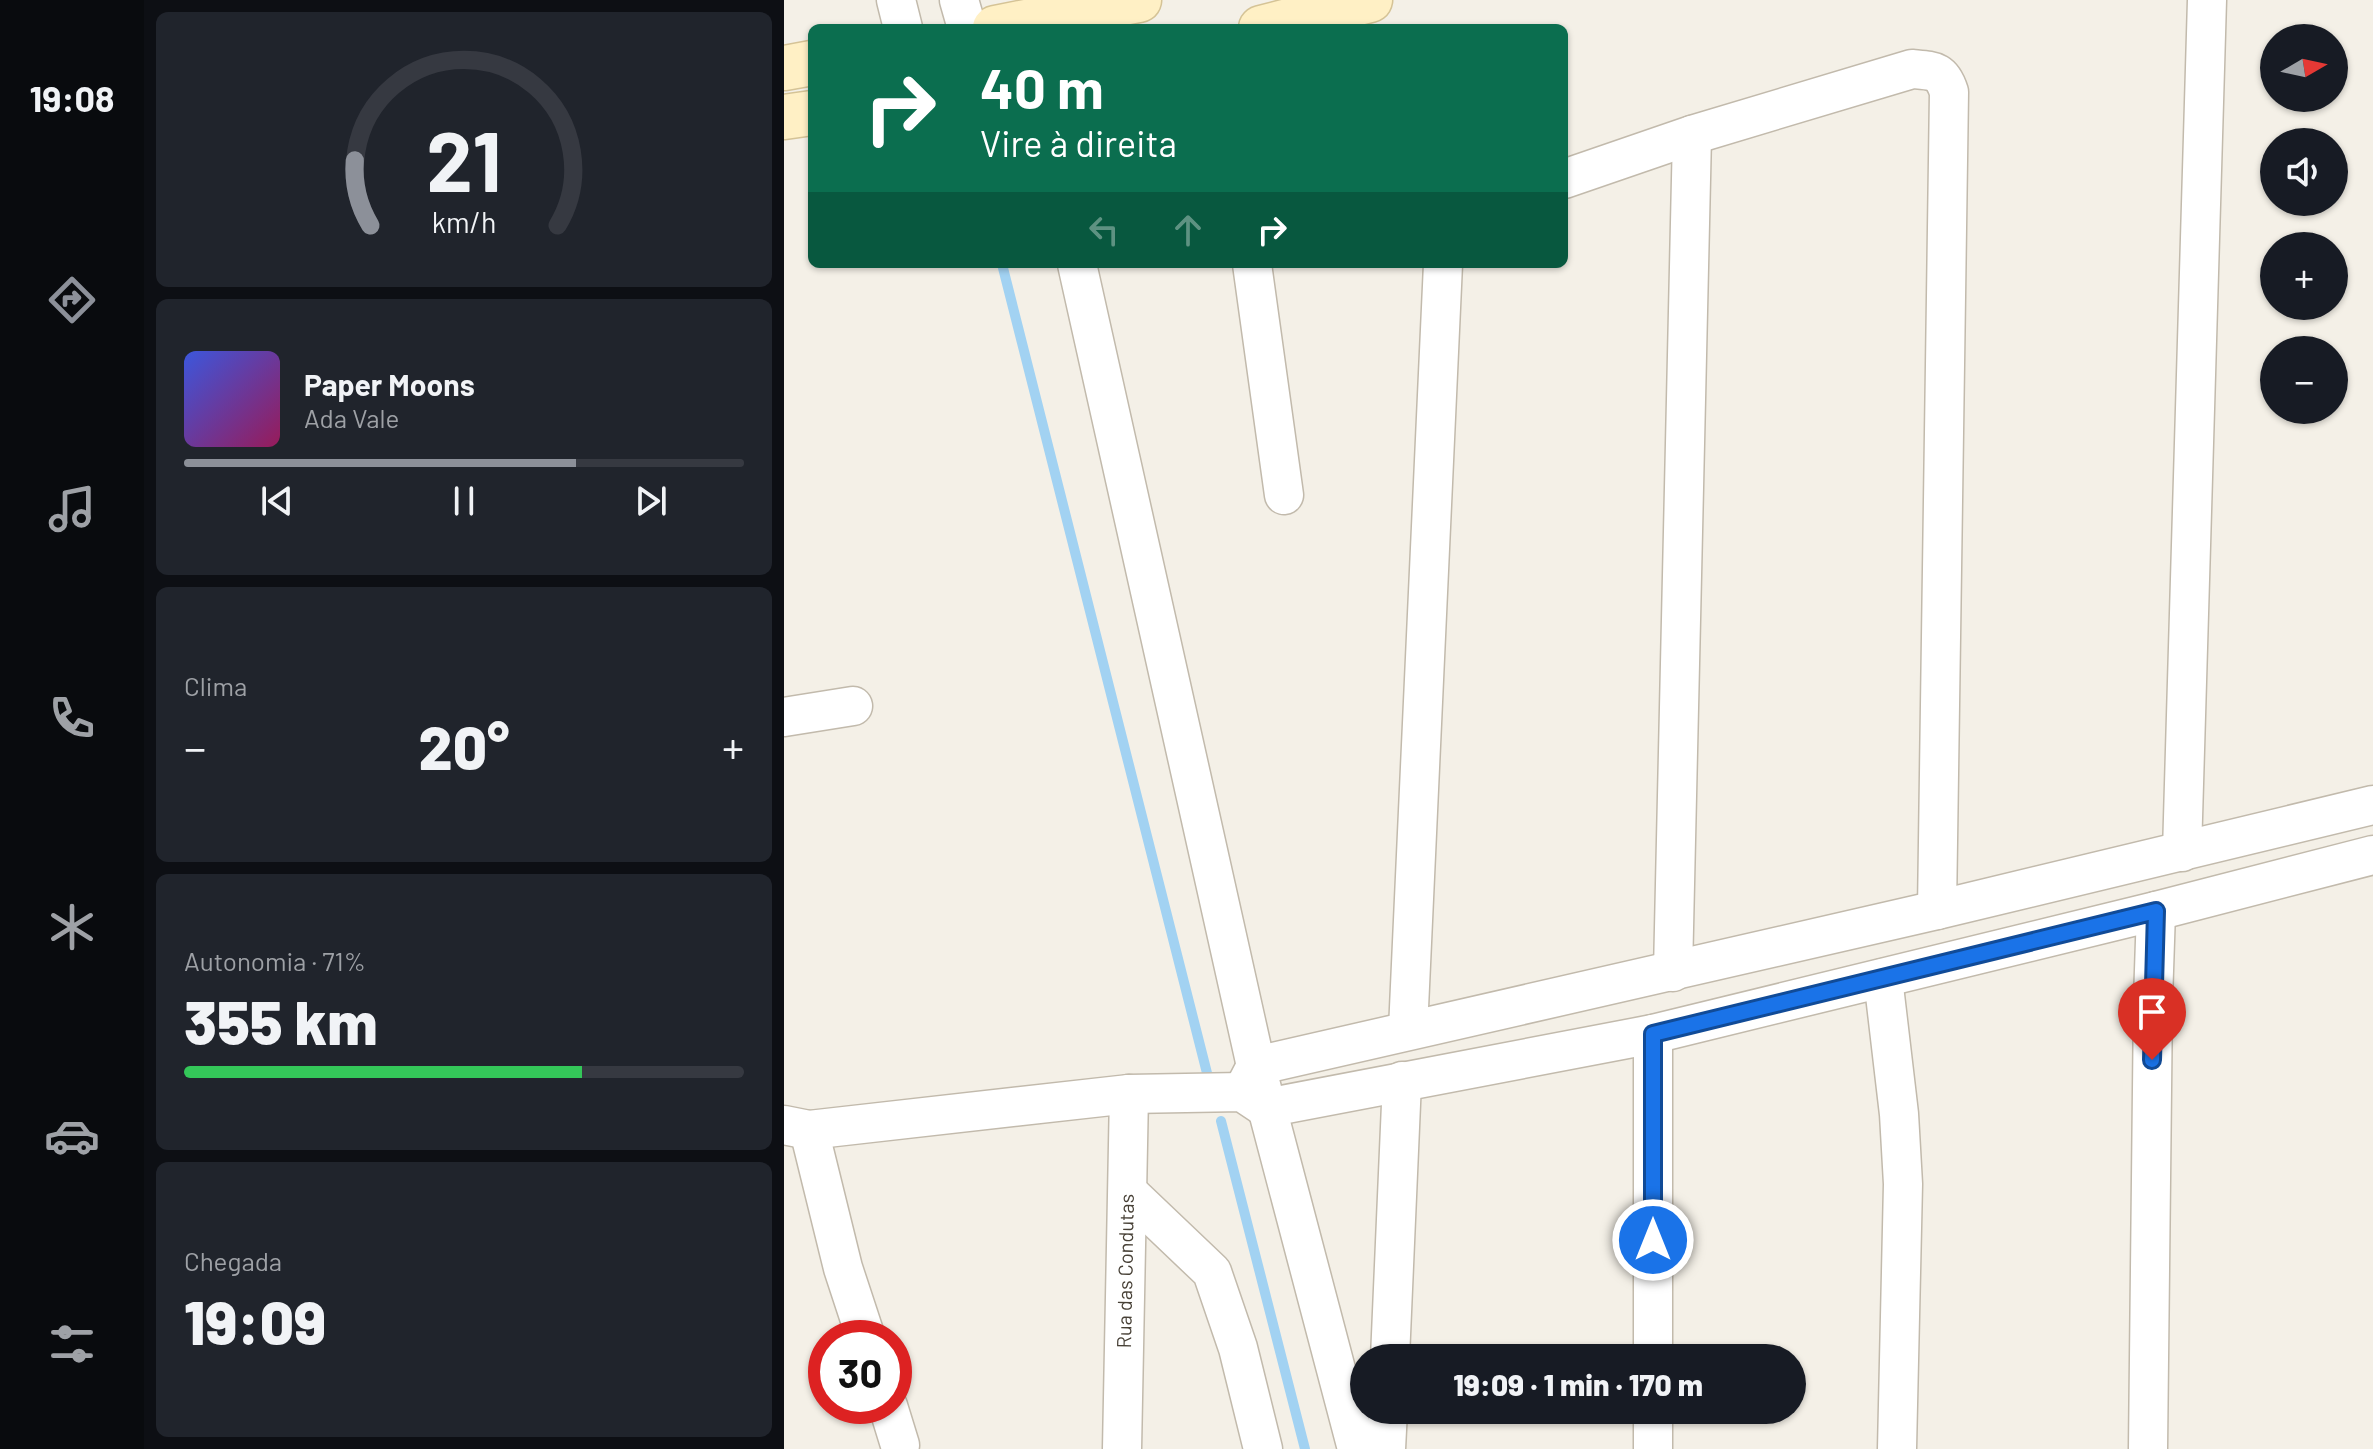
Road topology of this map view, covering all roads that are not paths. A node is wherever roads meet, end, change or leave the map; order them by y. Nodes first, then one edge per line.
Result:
1 (896, 0) edge
2 (959, 0) edge
3 (1139, 0) edge
4 (1370, 0) edge
5 (2207, 0) edge
6 (902, 24) edge
7 (966, 24) edge
8 (1016, 24) edge
9 (1277, 24) edge
10 (808, 64) edge
11 (784, 68) edge
12 (808, 114) edge
13 (784, 117) edge
14 (1692, 135) junction
15 (1568, 178) edge
16 (1078, 268) edge
17 (1253, 268) edge
18 (1443, 268) edge
19 (1284, 495) dead end
20 (853, 706) dead end
21 (784, 717) edge
22 (2373, 805) edge
23 (2182, 852) junction
24 (2373, 855) edge
25 (1937, 910) junction
26 (2156, 911) junction
27 (1673, 972) junction
28 (1883, 978) junction
29 (1408, 1030) junction
30 (1653, 1034) junction
31 (1402, 1081) junction
32 (1255, 1089) junction
33 (1129, 1094) junction
34 (796, 1127) edge
35 (1128, 1192) junction
36 (860, 1320) edge
37 (1391, 1344) edge
38 (1653, 1344) edge
39 (894, 1424) edge
40 (1387, 1424) edge
41 (1653, 1424) edge
42 (900, 1445) dead end
43 (1122, 1449) edge
44 (1263, 1449) edge
45 (1357, 1449) edge
46 (1386, 1449) edge
47 (1653, 1449) edge
48 (1897, 1449) edge
49 (2148, 1449) edge

1 - 6 street
2 - 7 street
3 - 8 main road
4 - 9 main road
5 - 23 street
10 - 11 main road
12 - 13 main road
14 - 15 street
14 - 25 street
14 - 27 street
16 - 32 street
17 - 19 street
18 - 29 street
20 - 21 street
22 - 23 street
23 - 25 street
24 - 26 street
25 - 27 street
26 - 28 street
26 - 49 street
27 - 29 street
28 - 30 street
28 - 48 street
29 - 32 street
30 - 31 street
30 - 38 street
31 - 32 street
31 - 37 street
32 - 33 street
32 - 45 street
33 - 34 street
33 - 35 street, Rua das Condutas
34 - 36 street
35 - 43 street, Rua das Condutas
35 - 44 street
39 - 42 street
40 - 46 street
41 - 47 street

